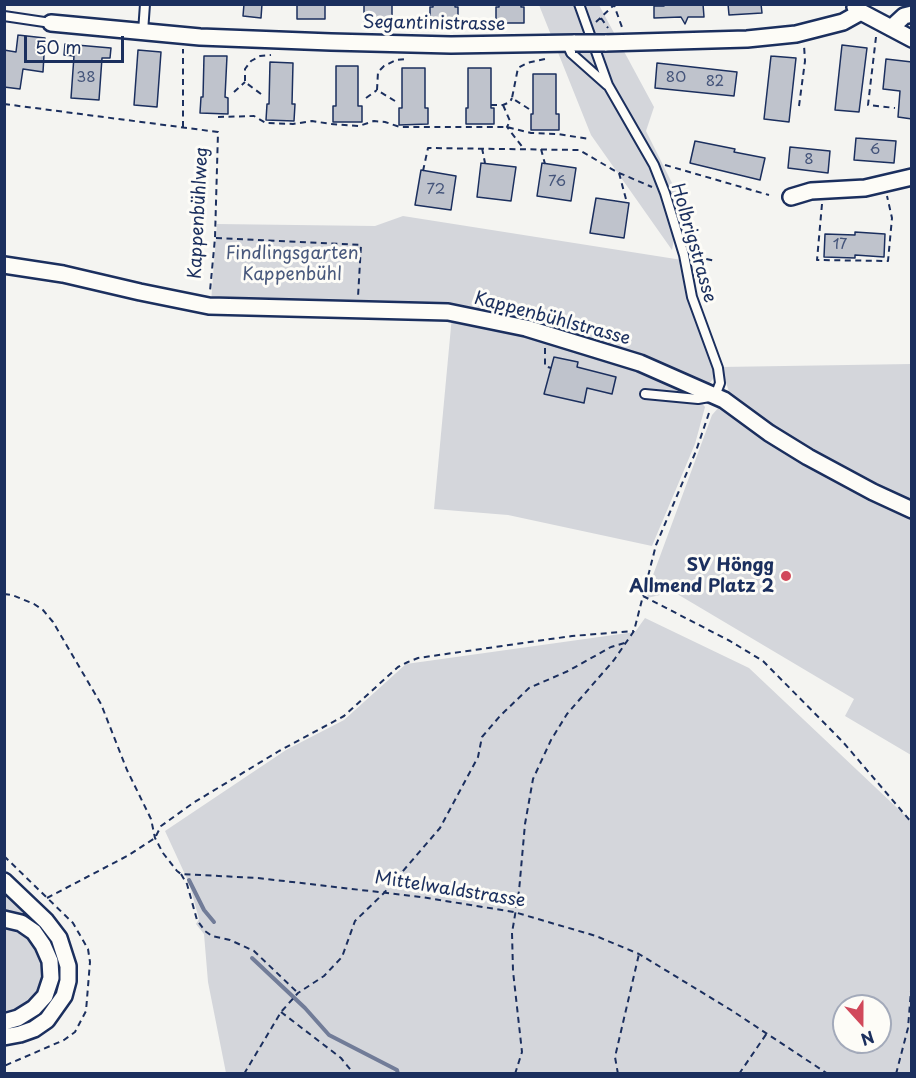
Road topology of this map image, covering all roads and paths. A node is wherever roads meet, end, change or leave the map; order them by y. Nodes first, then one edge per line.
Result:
1 (145, 4) edge
2 (579, 4) edge
3 (857, 8) edge
4 (912, 14) edge
5 (4, 16) edge
6 (622, 21) dead end
7 (51, 23) joint
8 (607, 27) dead end
9 (884, 30) junction
10 (142, 32) junction
11 (912, 39) edge
12 (803, 43) dead end
13 (571, 44) junction
14 (183, 45) dead end
15 (546, 53) dead end
16 (275, 54) dead end
17 (408, 54) dead end
18 (245, 82) junction
19 (608, 86) junction
20 (377, 90) junction
21 (234, 92) dead end
22 (261, 94) dead end
23 (366, 98) dead end
24 (512, 98) junction
25 (395, 101) dead end
26 (4, 104) edge
27 (491, 105) dead end
28 (503, 105) junction
29 (798, 106) dead end
30 (895, 108) dead end
31 (529, 109) dead end
32 (218, 117) dead end
33 (183, 127) junction
34 (507, 127) junction
35 (589, 139) dead end
36 (482, 148) junction
37 (524, 149) junction
38 (541, 149) junction
39 (485, 163) dead end
40 (545, 164) dead end
41 (654, 165) junction
42 (423, 171) dead end
43 (619, 173) junction
44 (912, 177) edge
45 (665, 193) junction
46 (769, 195) dead end
47 (886, 195) dead end
48 (790, 197) dead end
49 (822, 202) dead end
50 (627, 203) dead end
51 (215, 238) junction
52 (684, 255) junction
53 (716, 261) dead end
54 (4, 265) edge
55 (209, 306) junction
56 (357, 309) junction
57 (545, 344) dead end
58 (551, 368) dead end
59 (645, 394) dead end
60 (715, 396) junction
61 (912, 510) edge
62 (4, 594) edge
63 (643, 596) junction
64 (634, 631) junction
65 (628, 642) junction
66 (912, 823) edge
67 (155, 838) junction
68 (4, 856) edge
69 (181, 874) junction
70 (4, 881) edge
71 (384, 893) junction
72 (514, 912) junction
73 (4, 919) edge
74 (639, 954) junction
75 (912, 978) edge
76 (298, 993) junction
77 (281, 1012) junction
78 (4, 1022) edge
79 (767, 1033) junction
80 (4, 1037) edge
81 (244, 1074) edge
82 (354, 1074) edge
83 (514, 1074) edge
84 (618, 1074) edge
85 (739, 1074) edge
86 (828, 1074) edge
87 (896, 1074) edge

1 - 10 lane
2 - 19 lane, Holbrigstrasse
3 - 9 street
3 - 13 street, Segantinistrasse, bridge
4 - 9 street
5 - 7 lane, Segantinistrasse
6 - 8 path
7 - 10 street, Segantinistrasse
9 - 11 street
9 - 30 path
10 - 13 street, Segantinistrasse
12 - 29 path
13 - 19 lane
14 - 33 path, Kappenbühlweg
15 - 24 path
16 - 18 path
17 - 20 path
18 - 21 path
18 - 22 path
19 - 41 lane, Holbrigstrasse
20 - 23 path
20 - 25 path
24 - 28 path
24 - 31 path
26 - 33 path
27 - 28 path
28 - 34 path
32 - 34 path
33 - 51 path, Kappenbühlweg
34 - 35 path
34 - 37 path
36 - 37 path
36 - 39 path
36 - 42 path
37 - 38 path
38 - 40 path
38 - 43 path
41 - 45 lane, Holbrigstrasse
41 - 46 path
43 - 45 path
43 - 50 path
44 - 48 street
45 - 52 lane, Holbrigstrasse
47 - 49 path
51 - 55 path, Kappenbühlweg
51 - 56 path
52 - 53 path
52 - 60 lane, Holbrigstrasse
54 - 55 street, Kappenbühlstrasse
55 - 56 street, Kappenbühlstrasse
56 - 60 street, Kappenbühlstrasse
57 - 58 path
59 - 60 lane
60 - 61 street, Kappenbühlstrasse
60 - 63 path
62 - 67 path
63 - 64 path
63 - 66 path
64 - 65 path
64 - 67 path
65 - 71 path
65 - 72 path
67 - 68 path
67 - 69 path
69 - 71 path, Mittelwaldstrasse
69 - 76 path
70 - 80 street
71 - 72 path, Mittelwaldstrasse
71 - 76 path
72 - 74 path, Mittelwaldstrasse
72 - 83 path
73 - 78 street
74 - 79 path, Mittelwaldstrasse
74 - 84 path
75 - 87 path
76 - 77 path
77 - 81 path
77 - 82 path
79 - 85 path
79 - 86 path, Mittelwaldstrasse

